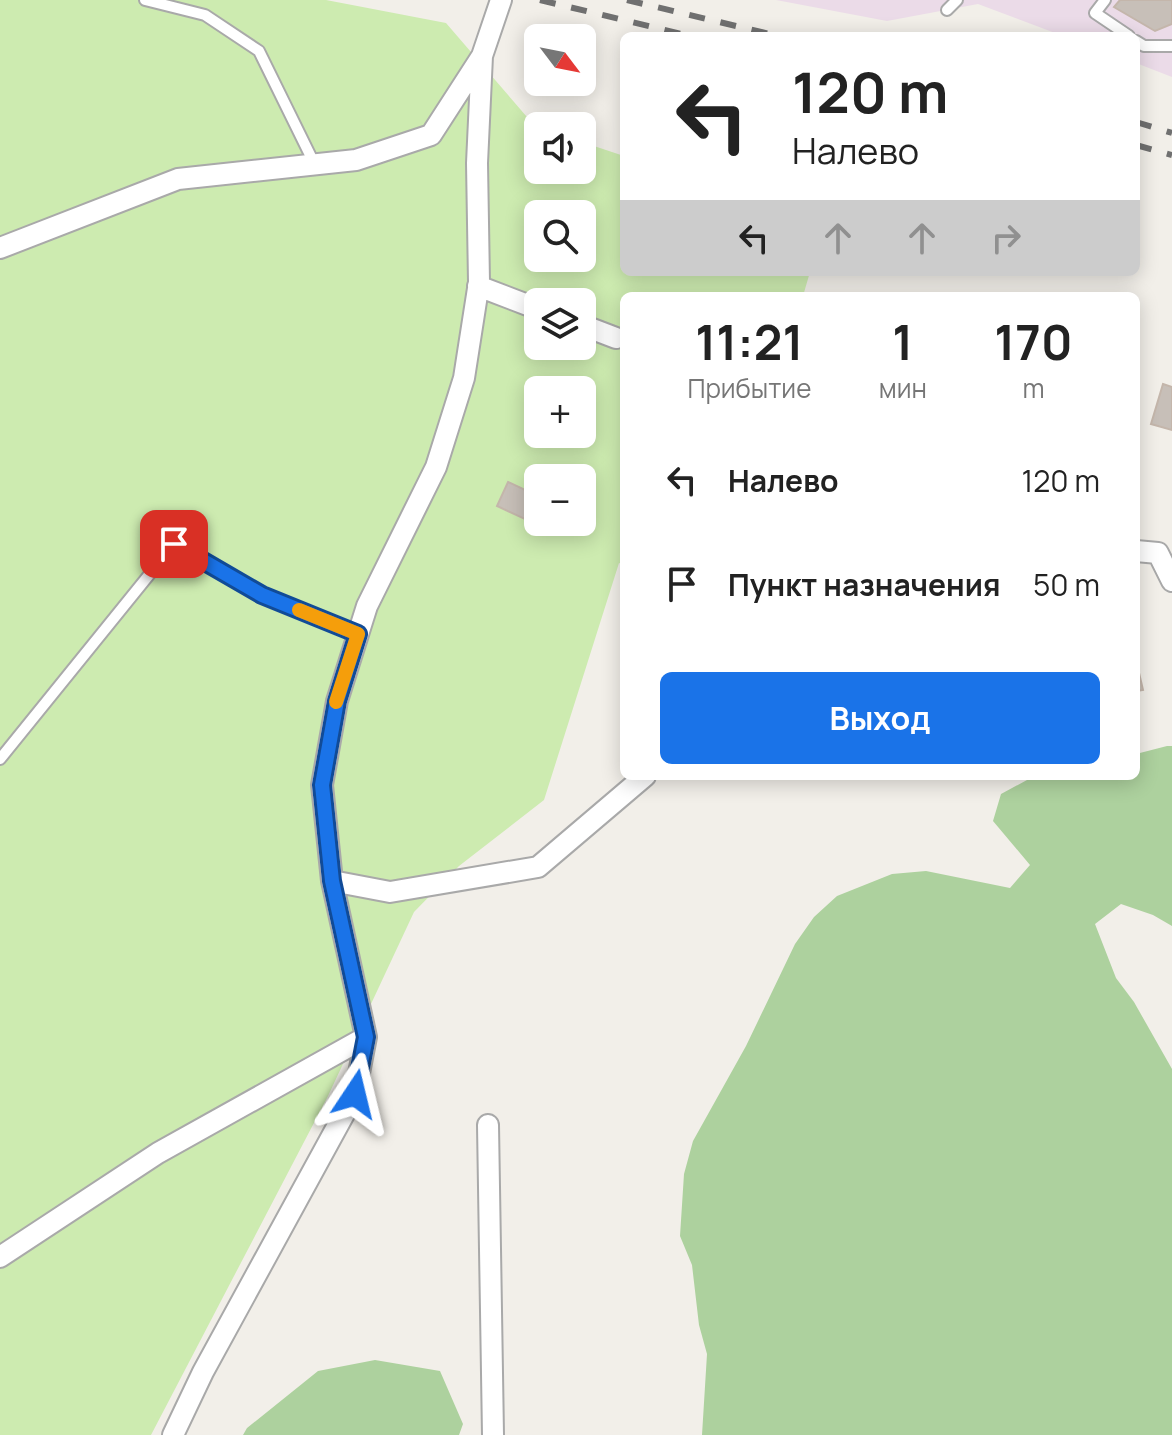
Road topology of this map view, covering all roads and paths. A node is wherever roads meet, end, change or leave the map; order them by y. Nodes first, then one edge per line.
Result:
1 (145, 0) edge
2 (501, 0) edge
3 (957, 0) edge
4 (1105, 0) edge
5 (947, 10) dead end
6 (1123, 32) edge
7 (1140, 44) edge
8 (1172, 46) edge
9 (482, 56) junction
10 (315, 165) junction
11 (0, 248) edge
12 (478, 286) junction
13 (524, 304) edge
14 (596, 330) edge
15 (616, 338) dead end
16 (1140, 551) edge
17 (1172, 581) edge
18 (358, 634) junction
19 (0, 759) edge
20 (640, 780) edge
21 (332, 881) junction
22 (366, 1037) junction
23 (488, 1125) dead end
24 (0, 1257) edge
25 (173, 1435) edge
26 (493, 1435) edge

1 - 10 lane
2 - 9 street
3 - 5 lane
4 - 6 lane
7 - 8 lane
9 - 10 street
9 - 12 street
10 - 11 street
12 - 13 street
12 - 18 street
14 - 15 street
16 - 17 street
18 - 19 lane
18 - 21 street
20 - 21 street
21 - 22 street
22 - 24 street
22 - 25 street
23 - 26 street

